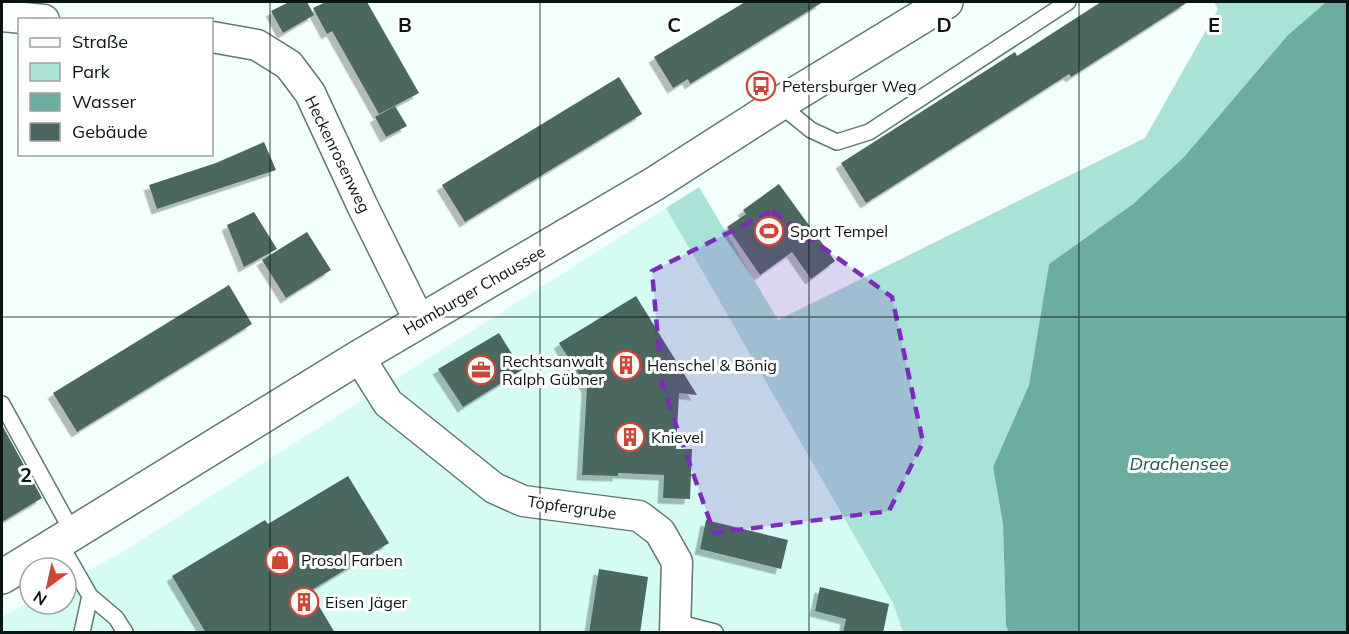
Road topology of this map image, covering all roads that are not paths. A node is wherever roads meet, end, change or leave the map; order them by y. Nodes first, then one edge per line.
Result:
1 (946, 2) edge
2 (1068, 2) edge
3 (2, 16) edge
4 (23, 18) edge
5 (213, 37) edge
6 (779, 104) junction
7 (420, 322) junction
8 (359, 357) junction
9 (2, 404) edge
10 (66, 538) junction
11 (2, 577) edge
12 (90, 596) junction
13 (676, 627) edge
14 (82, 633) edge
15 (125, 633) edge
16 (715, 633) edge

1 - 6 main road, Hamburger Chaussee
2 - 6 lane
3 - 4 street
5 - 7 street, Heckenrosenweg
6 - 7 main road, Hamburger Chaussee
7 - 8 main road, Hamburger Chaussee
8 - 10 main road, Hamburger Chaussee
8 - 13 street, Töpfergrube
9 - 10 lane
10 - 11 main road, Hamburger Chaussee
10 - 12 lane
12 - 14 lane
12 - 15 lane
13 - 16 lane

